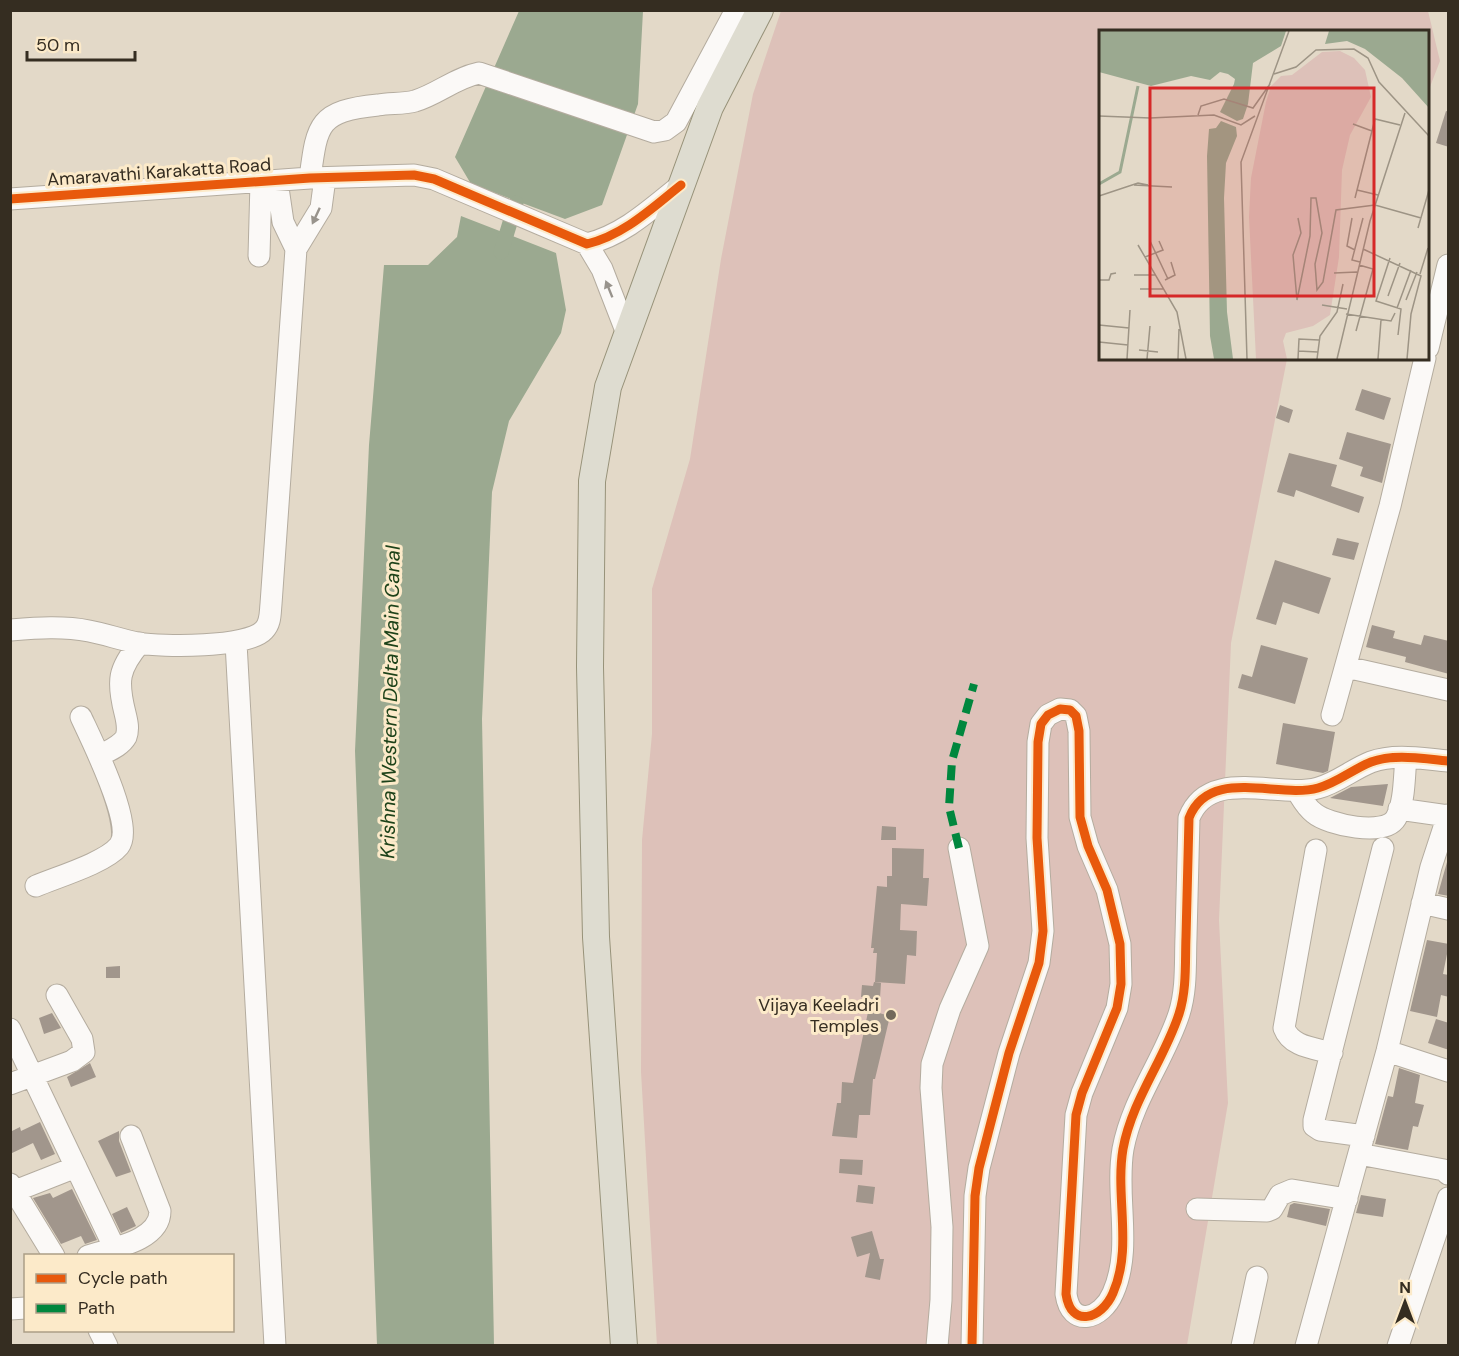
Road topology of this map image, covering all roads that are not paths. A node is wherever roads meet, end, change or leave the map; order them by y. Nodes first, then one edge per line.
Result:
1 (736, 10) edge
2 (760, 10) edge
3 (318, 178) junction
4 (269, 181) junction
5 (681, 185) junction
6 (10, 199) edge
7 (582, 242) junction
8 (296, 249) junction
9 (259, 256) dead end
10 (1440, 274) edge
11 (628, 336) junction
12 (1429, 342) edge
13 (1425, 360) edge
14 (10, 630) edge
15 (140, 644) junction
16 (236, 644) junction
17 (1346, 667) junction
18 (1449, 690) edge
19 (1332, 715) dead end
20 (81, 717) dead end
21 (99, 756) junction
22 (1406, 758) junction
23 (1449, 761) edge
24 (1297, 791) junction
25 (1399, 809) junction
26 (1448, 815) edge
27 (958, 848) dead end
28 (1383, 848) dead end
29 (1316, 849) dead end
30 (36, 886) dead end
31 (1422, 903) junction
32 (1449, 909) edge
33 (57, 995) dead end
34 (10, 1029) edge
35 (1387, 1051) junction
36 (1332, 1053) junction
37 (1449, 1071) edge
38 (33, 1077) junction
39 (10, 1084) edge
40 (131, 1136) dead end
41 (1361, 1145) junction
42 (76, 1167) junction
43 (1449, 1173) edge
44 (13, 1188) edge
45 (1449, 1198) edge
46 (1347, 1199) junction
47 (1197, 1209) dead end
48 (10, 1220) edge
49 (32, 1220) junction
50 (114, 1247) junction
51 (53, 1254) edge
52 (94, 1254) edge
53 (1257, 1277) dead end
54 (100, 1332) edge
55 (107, 1346) edge
56 (275, 1346) edge
57 (624, 1346) edge
58 (937, 1346) edge
59 (972, 1346) edge
60 (1242, 1346) edge
61 (1306, 1346) edge
62 (1398, 1346) edge

1 - 3 street
2 - 5 main road
3 - 4 street, Amaravathi Karakatta Road
3 - 7 street, Amaravathi Karakatta Road
3 -> 8 street
4 - 6 street, Amaravathi Karakatta Road
4 - 8 street
4 - 9 street
5 - 7 street
5 - 11 main road
11 -> 7 street
8 - 16 street
10 - 12 street
11 - 57 main road
13 - 17 street
14 - 15 street
15 - 16 street
15 - 21 street
16 - 56 street
17 - 18 street
17 - 19 street
20 - 21 street
21 - 30 street
22 - 23 street
22 - 24 street
22 - 25 street
24 - 25 street
24 - 59 street
25 - 26 street
26 - 31 street
27 - 58 street
28 - 36 street
29 - 36 street
31 - 32 street
31 - 35 street
33 - 38 street
34 - 38 street
35 - 37 street
35 - 41 street
36 - 41 street
38 - 39 street
38 - 42 street
40 - 50 street
41 - 43 street
41 - 46 street
42 - 44 street
42 - 50 street
44 - 49 street
45 - 62 street
46 - 47 street
46 - 61 street
48 - 49 street
49 - 51 street
50 - 52 street
53 - 60 street
54 - 55 street

